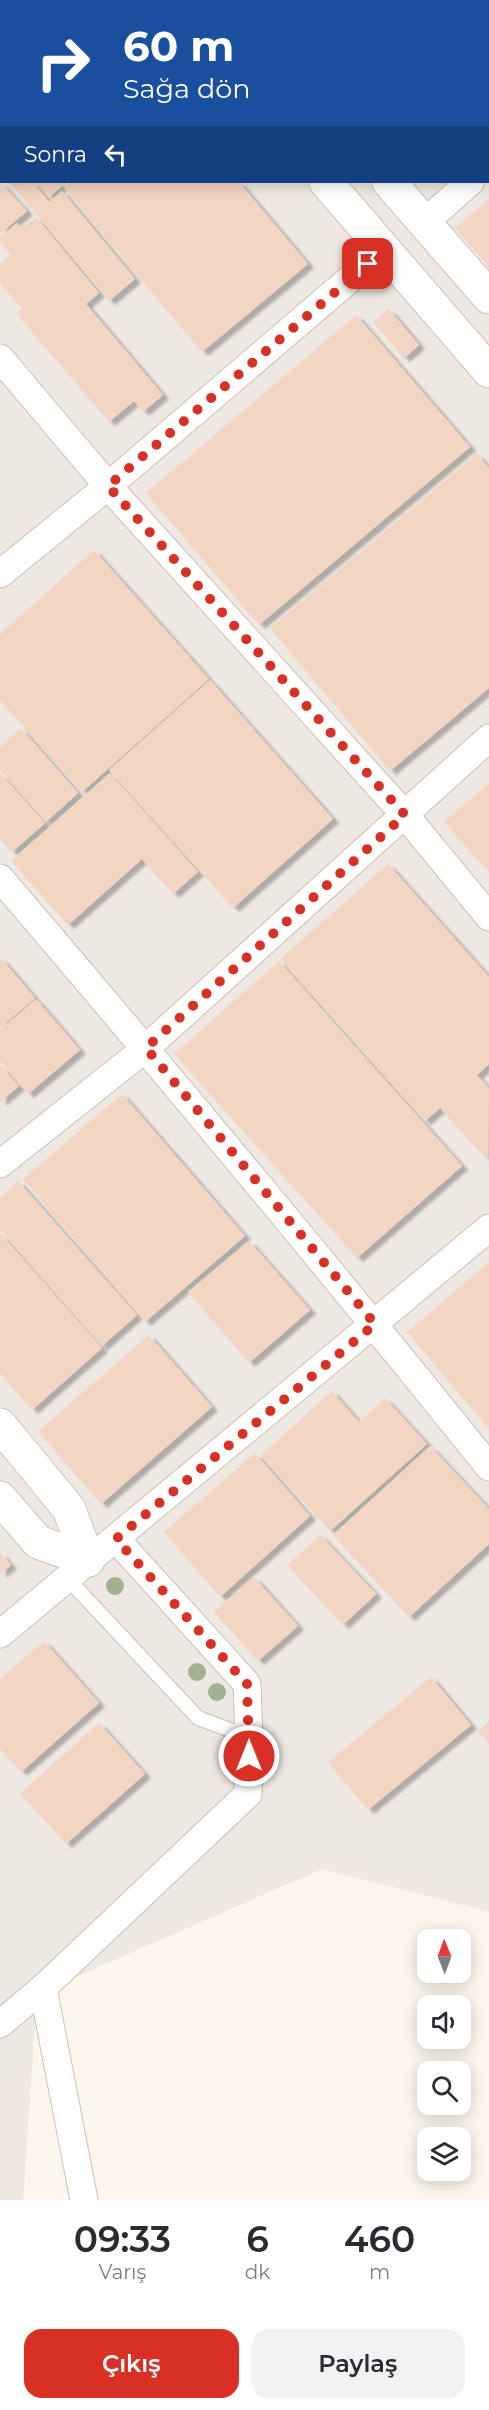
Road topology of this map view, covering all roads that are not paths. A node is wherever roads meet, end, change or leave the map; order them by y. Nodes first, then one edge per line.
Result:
1 (327, 183) edge
2 (390, 183) edge
3 (469, 183) edge
4 (424, 223) junction
5 (385, 249) junction
6 (489, 297) edge
7 (0, 358) edge
8 (489, 371) edge
9 (108, 486) junction
10 (0, 574) edge
11 (489, 738) edge
12 (405, 815) junction
13 (0, 878) edge
14 (489, 917) edge
15 (146, 1048) junction
16 (0, 1164) edge
17 (489, 1228) edge
18 (375, 1324) junction
19 (0, 1425) edge
20 (489, 1467) edge
21 (0, 1498) edge
22 (116, 1539) junction
23 (78, 1569) junction
24 (0, 1634) edge
25 (249, 1737) junction
26 (43, 1988) junction
27 (0, 2024) edge
28 (84, 2200) edge

1 - 5 street
2 - 4 street
3 - 4 street
4 - 6 street
5 - 8 street
5 - 9 street
7 - 9 street
9 - 10 street
9 - 12 street
11 - 12 street
12 - 14 street
12 - 15 street
13 - 15 street
15 - 16 street
15 - 18 street
17 - 18 street
18 - 20 street
18 - 22 street
19 - 23 street
21 - 23 street
22 - 23 street
22 - 25 street
23 - 24 street
23 - 25 lane
25 - 26 street
26 - 27 street
26 - 28 street

